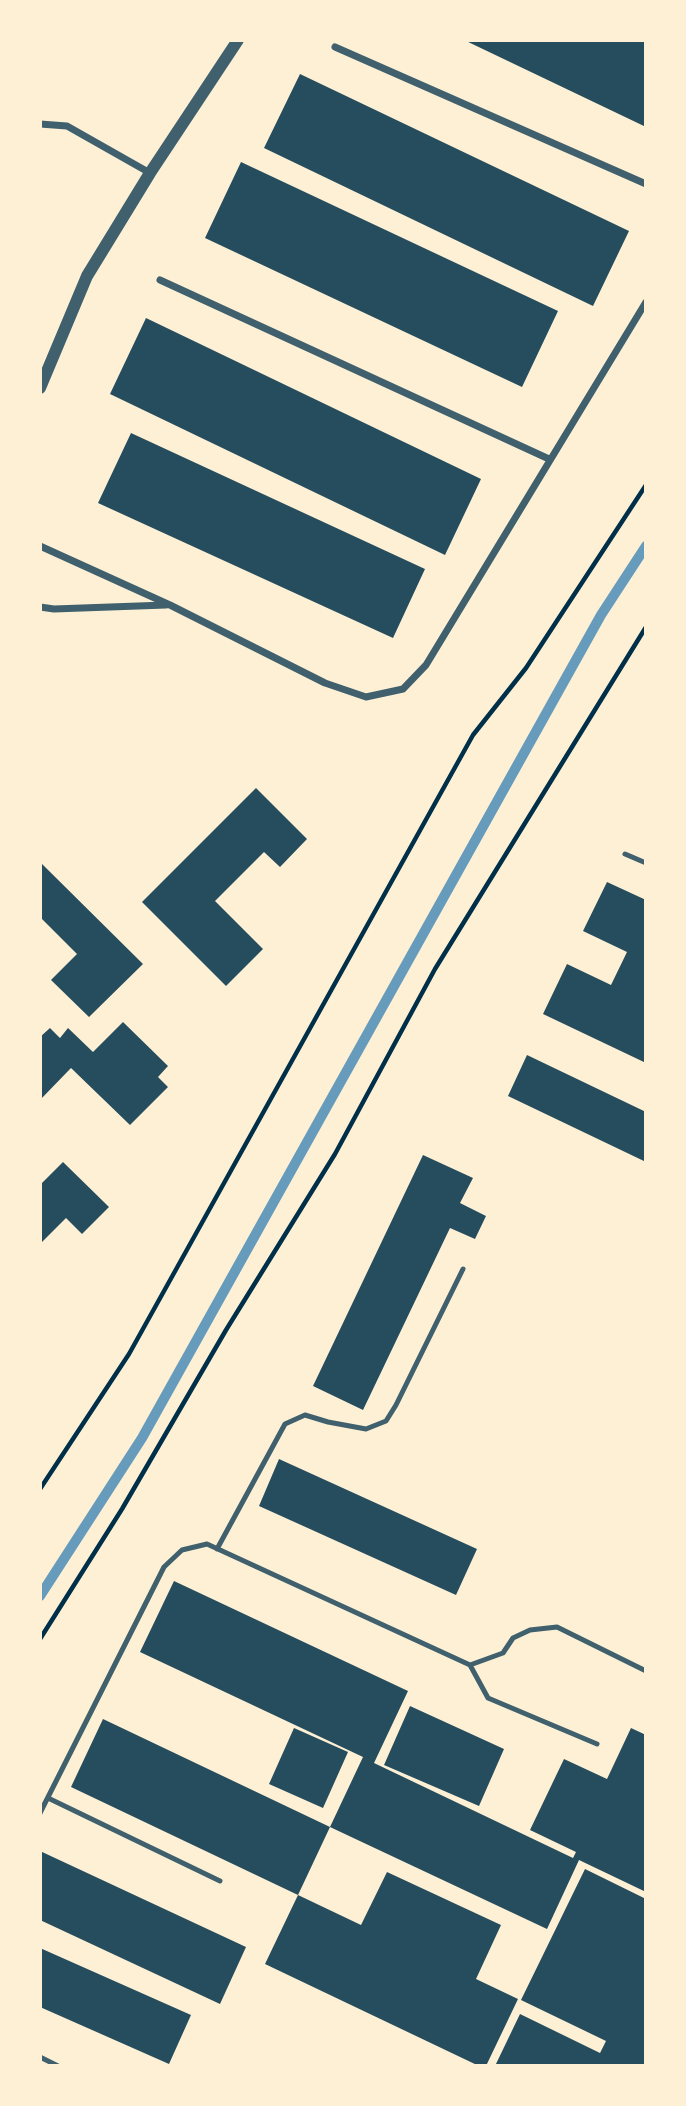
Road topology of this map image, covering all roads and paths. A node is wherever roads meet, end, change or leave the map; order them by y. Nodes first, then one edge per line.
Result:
1 (237, 40) edge
2 (335, 47) dead end
3 (40, 124) edge
4 (150, 173) junction
5 (646, 184) edge
6 (160, 280) dead end
7 (646, 302) edge
8 (40, 388) edge
9 (549, 459) junction
10 (646, 485) edge
11 (40, 546) edge
12 (170, 604) junction
13 (40, 607) edge
14 (646, 627) edge
15 (625, 855) dead end
16 (646, 863) edge
17 (463, 1269) dead end
18 (40, 1489) edge
19 (218, 1549) junction
20 (40, 1639) edge
21 (470, 1665) junction
22 (646, 1671) edge
23 (597, 1744) dead end
24 (48, 1798) junction
25 (40, 1813) edge
26 (220, 1881) dead end
27 (40, 2057) edge
28 (58, 2066) edge

1 - 4 street
2 - 5 street
3 - 4 street
4 - 8 street
6 - 9 street
7 - 9 street
9 - 12 street
10 - 18 path
11 - 12 street
12 - 13 street
14 - 20 path
15 - 16 lane
17 - 19 lane
19 - 21 lane
19 - 24 lane
21 - 22 lane
21 - 23 lane
24 - 25 lane
24 - 26 lane
27 - 28 lane

